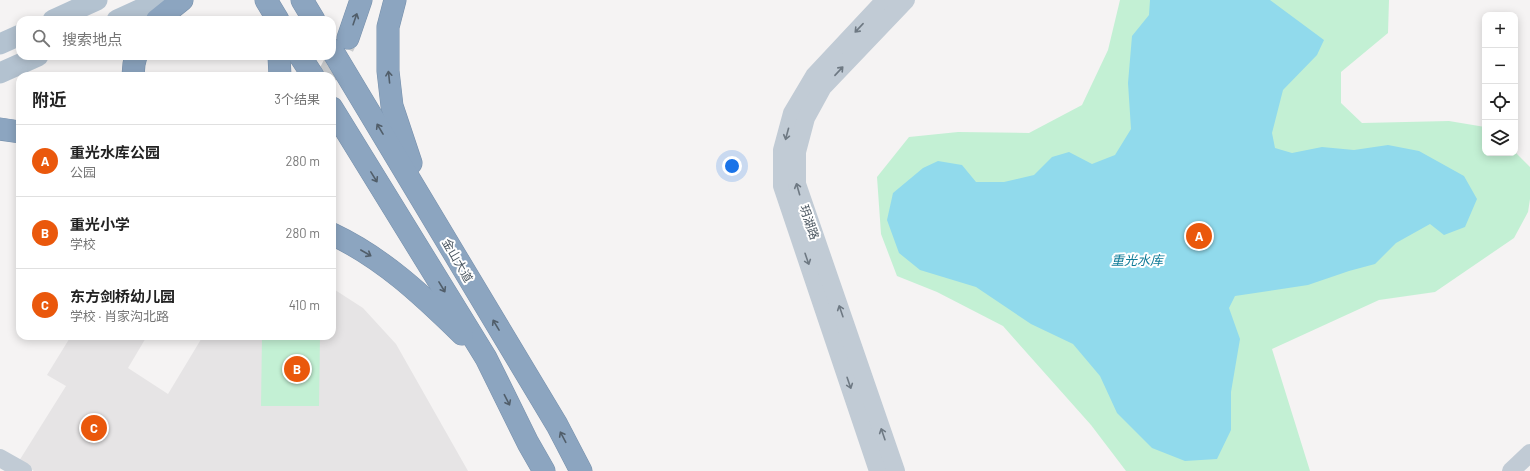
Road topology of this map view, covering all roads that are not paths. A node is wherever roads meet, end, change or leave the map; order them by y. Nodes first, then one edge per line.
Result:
1 (97, 0) edge
2 (161, 0) edge
3 (182, 0) edge
4 (266, 0) edge
5 (302, 0) edge
6 (361, 0) edge
7 (396, 0) edge
8 (885, 0) edge
9 (906, 0) edge
10 (62, 16) edge
11 (126, 16) edge
12 (162, 16) edge
13 (270, 16) edge
14 (276, 16) edge
15 (312, 16) edge
16 (16, 37) edge
17 (0, 44) edge
18 (340, 44) edge
19 (29, 60) edge
20 (135, 60) edge
21 (279, 60) edge
22 (302, 60) edge
23 (133, 72) edge
24 (280, 72) edge
25 (310, 72) edge
26 (0, 73) edge
27 (336, 114) edge
28 (0, 129) edge
29 (16, 131) edge
30 (427, 208) junction
31 (336, 236) edge
32 (486, 358) junction
33 (528, 443) junction
34 (1530, 452) edge
35 (0, 458) edge
36 (23, 471) edge
37 (540, 471) edge
38 (544, 471) edge
39 (582, 471) edge
40 (878, 471) edge
41 (896, 471) edge
42 (1511, 471) edge

1 - 10 main road
2 - 11 main road
3 - 12 highway
4 - 13 highway
4 - 14 highway
5 - 15 highway
18 -> 6 highway
30 -> 7 highway
8 -> 40 main road, 玥湖路
41 -> 9 main road, 玥湖路
16 - 17 main road
30 -> 18 highway, 金山大道
19 - 26 main road
20 - 23 highway
21 - 24 highway
22 - 25 highway
27 -> 32 highway
28 - 29 highway
39 -> 30 highway, 金山大道
31 -> 32 highway
32 -> 33 highway
33 - 37 main road
33 - 38 highway
34 - 42 main road
35 - 36 main road

